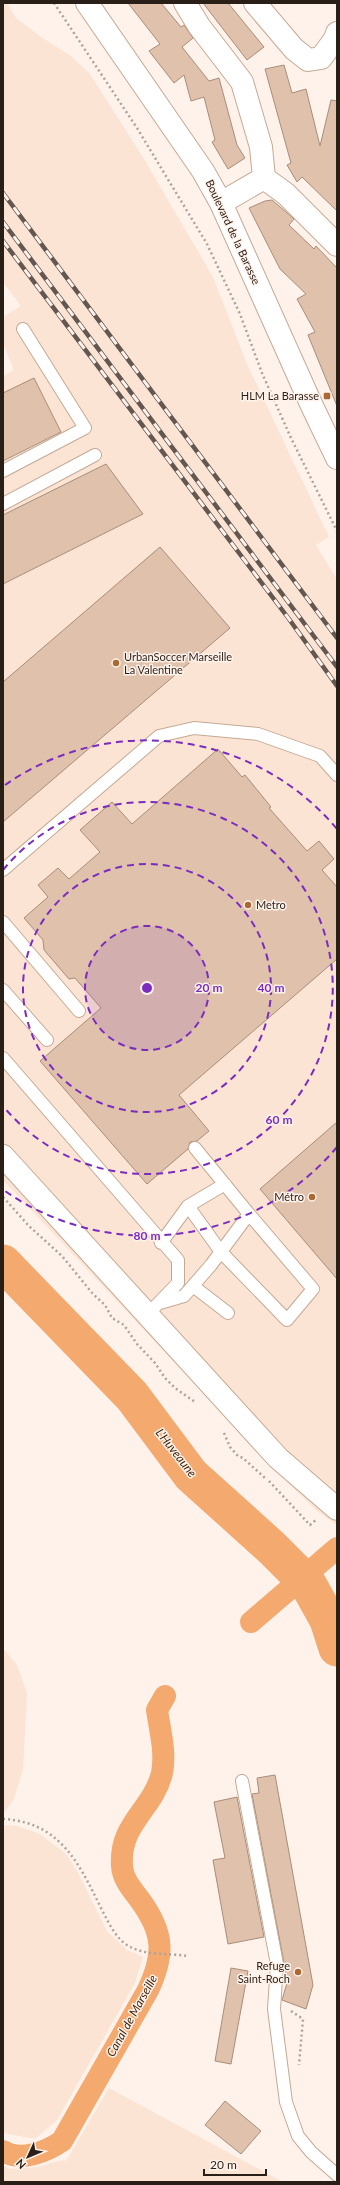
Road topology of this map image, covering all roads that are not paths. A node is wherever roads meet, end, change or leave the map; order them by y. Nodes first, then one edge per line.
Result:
1 (87, 3) edge
2 (185, 3) edge
3 (255, 3) edge
4 (337, 33) edge
5 (264, 178) junction
6 (221, 203) junction
7 (337, 245) edge
8 (23, 329) dead end
9 (95, 456) dead end
10 (337, 458) edge
11 (3, 471) edge
12 (3, 504) edge
13 (337, 775) edge
14 (3, 870) edge
15 (3, 922) edge
16 (3, 990) edge
17 (79, 1010) dead end
18 (47, 1040) dead end
19 (3, 1058) edge
20 (195, 1148) dead end
21 (3, 1156) edge
22 (225, 1184) junction
23 (188, 1206) junction
24 (250, 1214) junction
25 (161, 1243) junction
26 (221, 1252) junction
27 (193, 1286) junction
28 (153, 1309) junction
29 (228, 1313) dead end
30 (333, 1511) edge
31 (242, 1781) dead end
32 (337, 2175) edge

1 - 6 street, Boulevard de la Barasse
2 - 5 street
3 - 4 street
5 - 6 street
5 - 7 street
6 - 10 street, Boulevard de la Barasse
8 - 11 lane
9 - 12 lane
13 - 14 lane
15 - 17 lane
16 - 18 lane
19 - 25 lane
20 - 22 lane
21 - 28 street
22 - 23 lane
22 - 24 lane
23 - 25 lane
23 - 26 lane
24 - 26 lane
24 - 26 lane
25 - 28 lane
26 - 27 lane
27 - 28 lane
27 - 29 lane
28 - 30 street
31 - 32 lane

